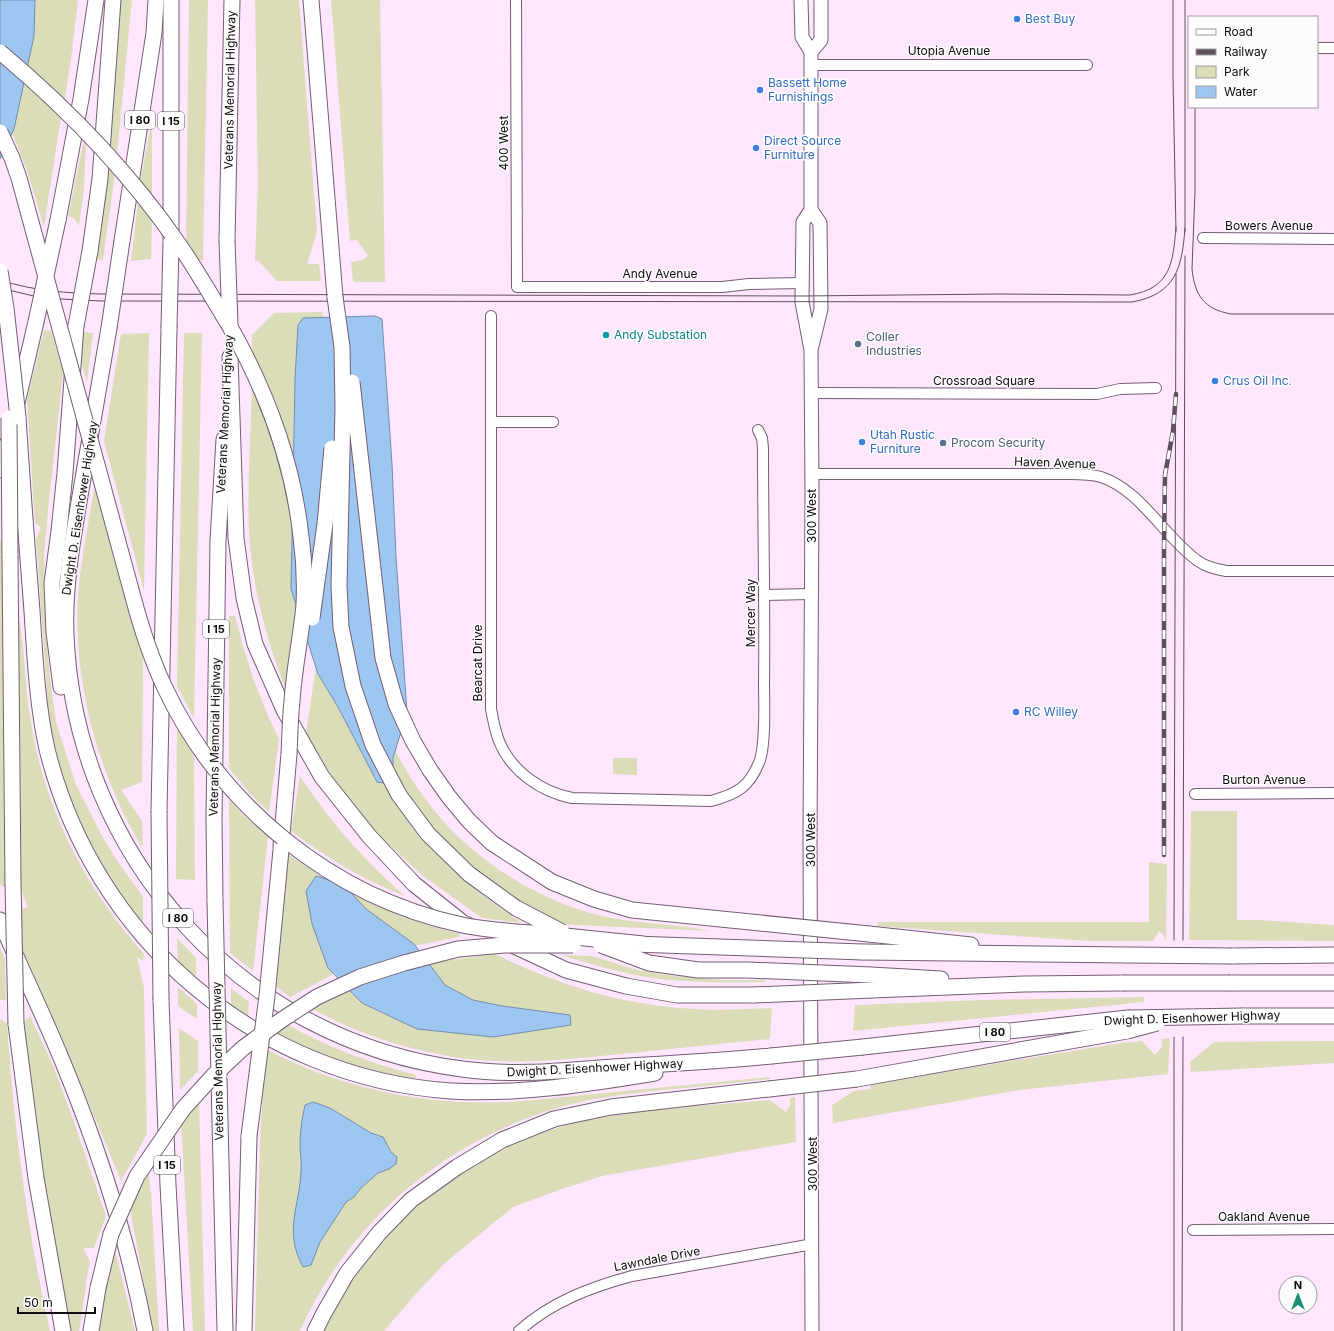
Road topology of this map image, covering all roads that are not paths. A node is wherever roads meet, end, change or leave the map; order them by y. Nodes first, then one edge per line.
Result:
1 (86, 0) edge
2 (96, 0) edge
3 (113, 0) edge
4 (156, 0) edge
5 (171, 0) edge
6 (232, 0) edge
7 (311, 0) edge
8 (516, 0) edge
9 (802, 0) edge
10 (821, 0) edge
11 (1318, 48) edge
12 (1334, 48) edge
13 (0, 52) edge
14 (811, 58) junction
15 (1087, 65) dead end
16 (81, 99) junction
17 (0, 132) edge
18 (811, 210) junction
19 (1203, 238) dead end
20 (1334, 239) edge
21 (0, 271) edge
22 (802, 283) junction
23 (517, 287) joint
24 (335, 297) junction
25 (491, 316) dead end
26 (10, 340) junction
27 (811, 350) junction
28 (230, 357) junction
29 (1156, 388) dead end
30 (811, 393) junction
31 (491, 422) junction
32 (553, 422) dead end
33 (758, 430) dead end
34 (0, 470) edge
35 (812, 474) junction
36 (1334, 571) edge
37 (811, 594) junction
38 (764, 595) junction
39 (81, 734) junction
40 (289, 754) junction
41 (740, 790) joint
42 (1334, 793) edge
43 (1195, 794) dead end
44 (0, 920) edge
45 (643, 944) junction
46 (1063, 955) junction
47 (1334, 955) edge
48 (1334, 983) edge
49 (1025, 984) junction
50 (1334, 1016) edge
51 (1128, 1024) junction
52 (753, 1058) junction
53 (1334, 1229) edge
54 (1193, 1230) dead end
55 (813, 1244) junction
56 (63, 1331) edge
57 (91, 1331) edge
58 (146, 1331) edge
59 (176, 1331) edge
60 (225, 1331) edge
61 (244, 1331) edge
62 (315, 1331) edge
63 (519, 1331) edge
64 (812, 1331) edge

1 - 16 highway
2 - 16 highway
3 - 39 highway, bridge
4 - 39 highway, Dwight D. Eisenhower Highway / I 80, bridge
5 - 59 highway, I 15, bridge
6 - 28 highway, Veterans Memorial Highway / I 15, bridge
7 - 24 highway
8 - 23 street, 400 West
9 - 14 main road, 300 West
10 - 14 main road, 300 West
11 - 12 street
13 - 40 highway, bridge
14 - 15 street, Utopia Avenue
14 - 18 main road, 300 West
16 - 34 highway, bridge
17 - 45 highway, bridge
18 - 22 main road, 300 West
18 - 27 main road, 300 West
19 - 20 street, Bowers Avenue
21 - 26 highway, bridge
22 - 23 street, Andy Avenue
22 - 27 main road, 300 West
24 - 40 highway, bridge
24 - 46 highway, bridge
24 - 49 highway, bridge
25 - 31 street, Bearcat Drive
26 - 52 highway, bridge
26 - 56 highway, bridge
27 - 30 main road, 300 West
28 - 49 highway, bridge
28 - 60 highway, Veterans Memorial Highway / I 15, bridge
29 - 30 street, Crossroad Square
30 - 35 main road, 300 West
31 - 32 street
31 - 41 street, Bearcat Drive
33 - 38 street, Mercer Way
35 - 36 street, Haven Avenue
35 - 37 main road, 300 West
37 - 38 street
37 - 55 main road, 300 West
38 - 41 street, Mercer Way
39 - 52 highway, Dwight D. Eisenhower Highway / I 80
40 - 61 highway, bridge
42 - 43 street, Burton Avenue
44 - 58 highway
45 - 46 highway, bridge
45 - 57 highway, bridge
46 - 47 highway, bridge
48 - 49 highway, bridge
50 - 51 highway, Dwight D. Eisenhower Highway / I 80, bridge
51 - 52 highway, Dwight D. Eisenhower Highway / I 80, bridge
51 - 62 highway, bridge
53 - 54 street, Oakland Avenue
55 - 63 street, Lawndale Drive
55 - 64 main road, 300 West

